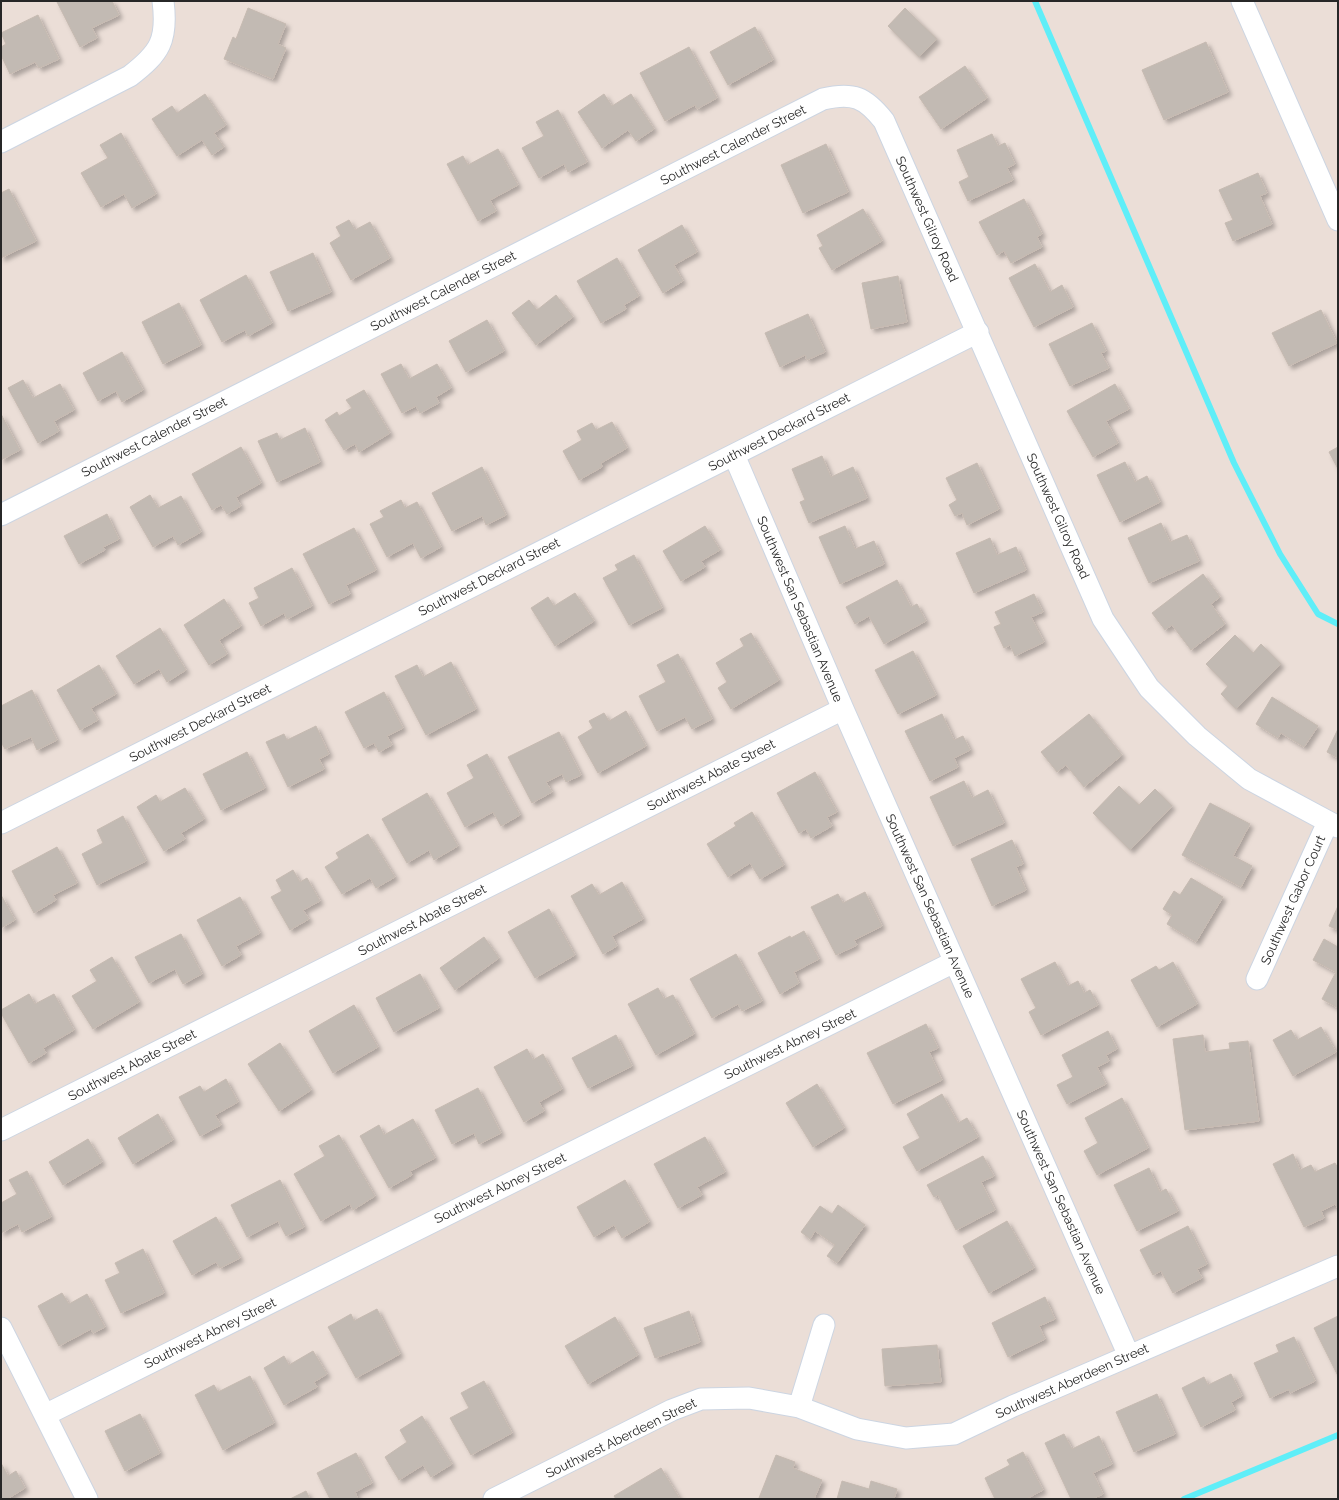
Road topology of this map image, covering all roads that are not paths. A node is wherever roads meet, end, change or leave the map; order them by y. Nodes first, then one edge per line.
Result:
1 (163, 1) edge
2 (1242, 1) edge
3 (884, 121) joint
4 (1, 142) edge
5 (1338, 220) edge
6 (978, 332) junction
7 (734, 454) junction
8 (1, 515) edge
9 (843, 709) junction
10 (1, 823) edge
11 (1333, 824) edge
12 (954, 962) junction
13 (1257, 979) dead end
14 (1, 1130) edge
15 (1338, 1266) edge
16 (824, 1326) dead end
17 (1, 1328) edge
18 (1129, 1356) junction
19 (799, 1406) junction
20 (45, 1415) junction
21 (87, 1499) edge
22 (494, 1499) edge

1 - 4 street
2 - 5 street
3 - 6 street, Southwest Gilroy Road
3 - 8 street, Southwest Calender Street
6 - 7 street, Southwest Deckard Street
6 - 11 street, Southwest Gilroy Road
7 - 9 street, Southwest San Sebastian Avenue
7 - 10 street, Southwest Deckard Street
9 - 12 street, Southwest San Sebastian Avenue
9 - 14 street, Southwest Abate Street
11 - 13 street, Southwest Gabor Court
12 - 18 street, Southwest San Sebastian Avenue
12 - 20 street, Southwest Abney Street
15 - 18 street, Southwest Aberdeen Street
16 - 19 street
17 - 20 street
18 - 19 street, Southwest Aberdeen Street
19 - 22 street, Southwest Aberdeen Street
20 - 21 street

